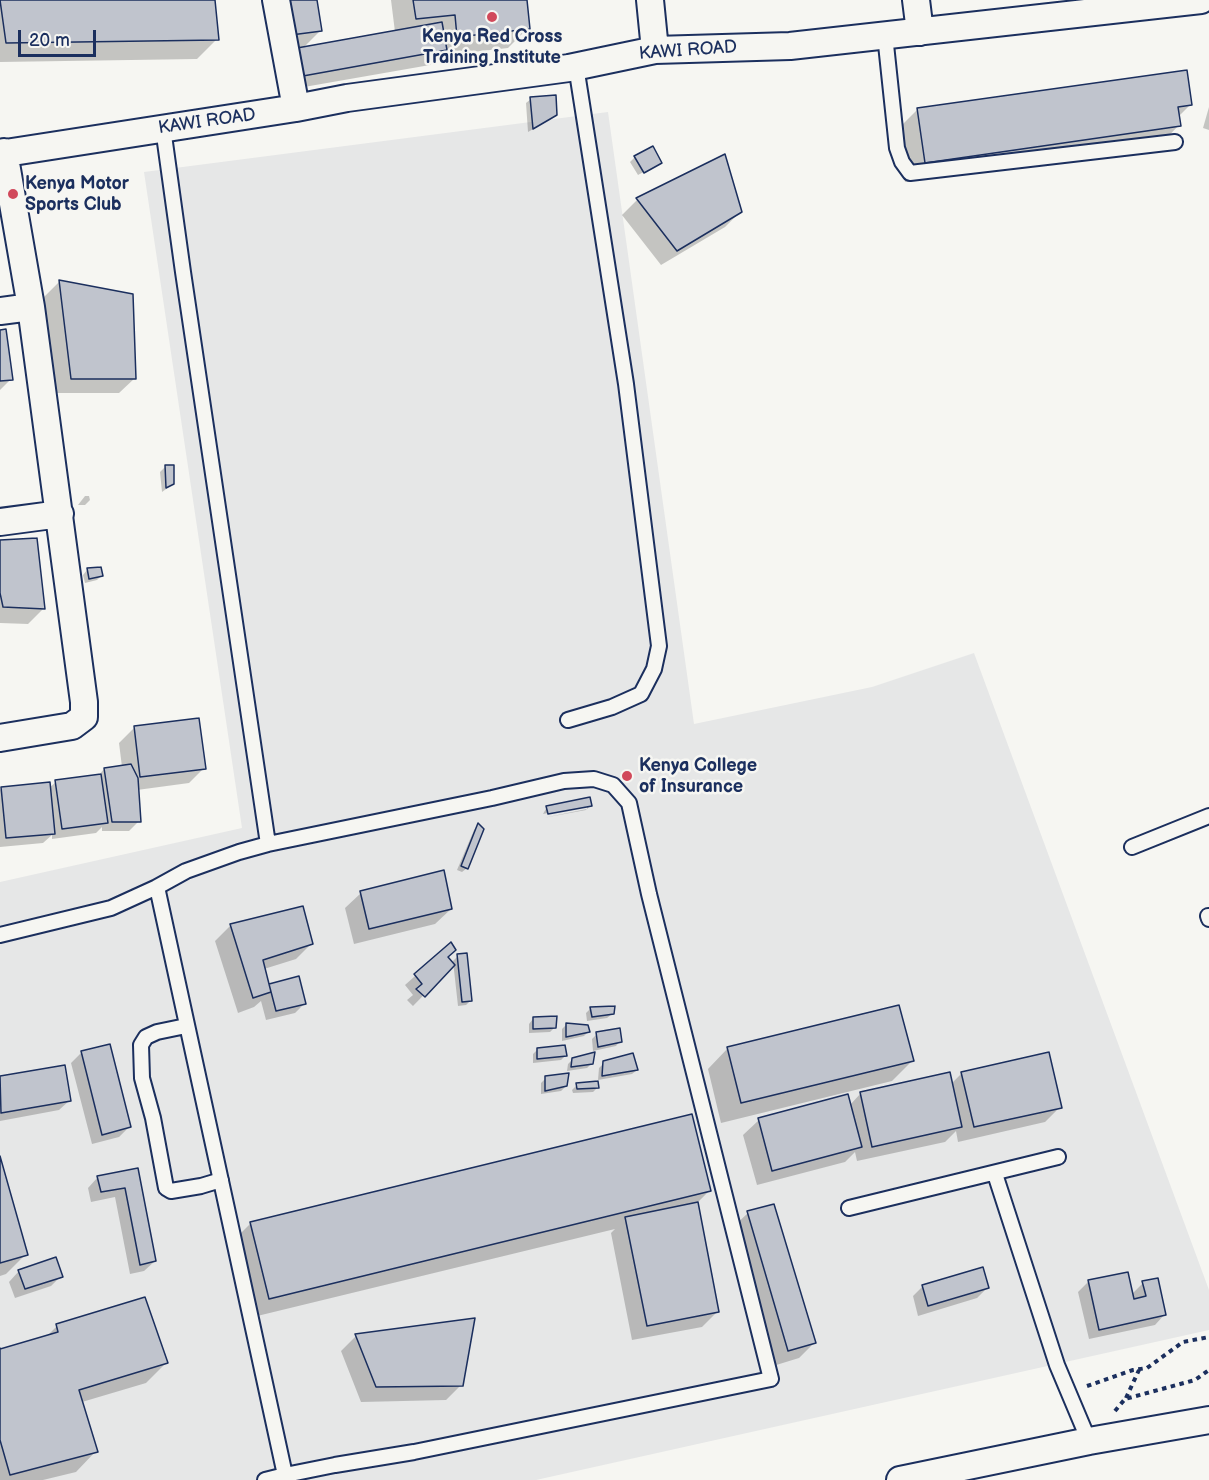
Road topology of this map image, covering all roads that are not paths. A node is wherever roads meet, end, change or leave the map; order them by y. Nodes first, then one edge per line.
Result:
1 (276, 0) edge
2 (650, 0) edge
3 (916, 0) edge
4 (1201, 0) edge
5 (1130, 4) edge
6 (920, 32) junction
7 (885, 35) junction
8 (655, 50) junction
9 (576, 66) junction
10 (296, 108) junction
11 (163, 128) junction
12 (1175, 142) dead end
13 (2, 153) edge
14 (31, 307) junction
15 (0, 311) edge
16 (60, 514) junction
17 (0, 522) edge
18 (568, 720) dead end
19 (0, 738) edge
20 (1209, 816) edge
21 (268, 844) junction
22 (1132, 847) dead end
23 (157, 887) junction
24 (0, 935) edge
25 (186, 1026) junction
26 (1058, 1157) dead end
27 (995, 1173) junction
28 (221, 1180) junction
29 (849, 1208) dead end
30 (1209, 1420) edge
31 (1089, 1441) junction
32 (286, 1478) edge
33 (265, 1480) edge
34 (900, 1480) edge

1 - 10 street
2 - 8 street
3 - 6 street
4 - 5 street, KAWI ROAD
5 - 6 street, KAWI ROAD
6 - 7 street, KAWI ROAD
7 - 8 street, KAWI ROAD
7 - 12 lane
8 - 9 street, KAWI ROAD
9 - 10 street, KAWI ROAD
9 - 18 lane
10 - 11 street, KAWI ROAD
11 - 13 street, KAWI ROAD
11 - 21 lane
13 - 14 street
14 - 15 street
14 - 16 street
16 - 17 street
16 - 19 street
20 - 22 lane
21 - 23 lane
21 - 32 lane
23 - 24 lane
23 - 25 lane
25 - 28 lane
25 - 28 lane
26 - 27 lane
27 - 29 lane
27 - 31 lane
28 - 32 lane
30 - 31 street
31 - 34 street
32 - 33 lane

